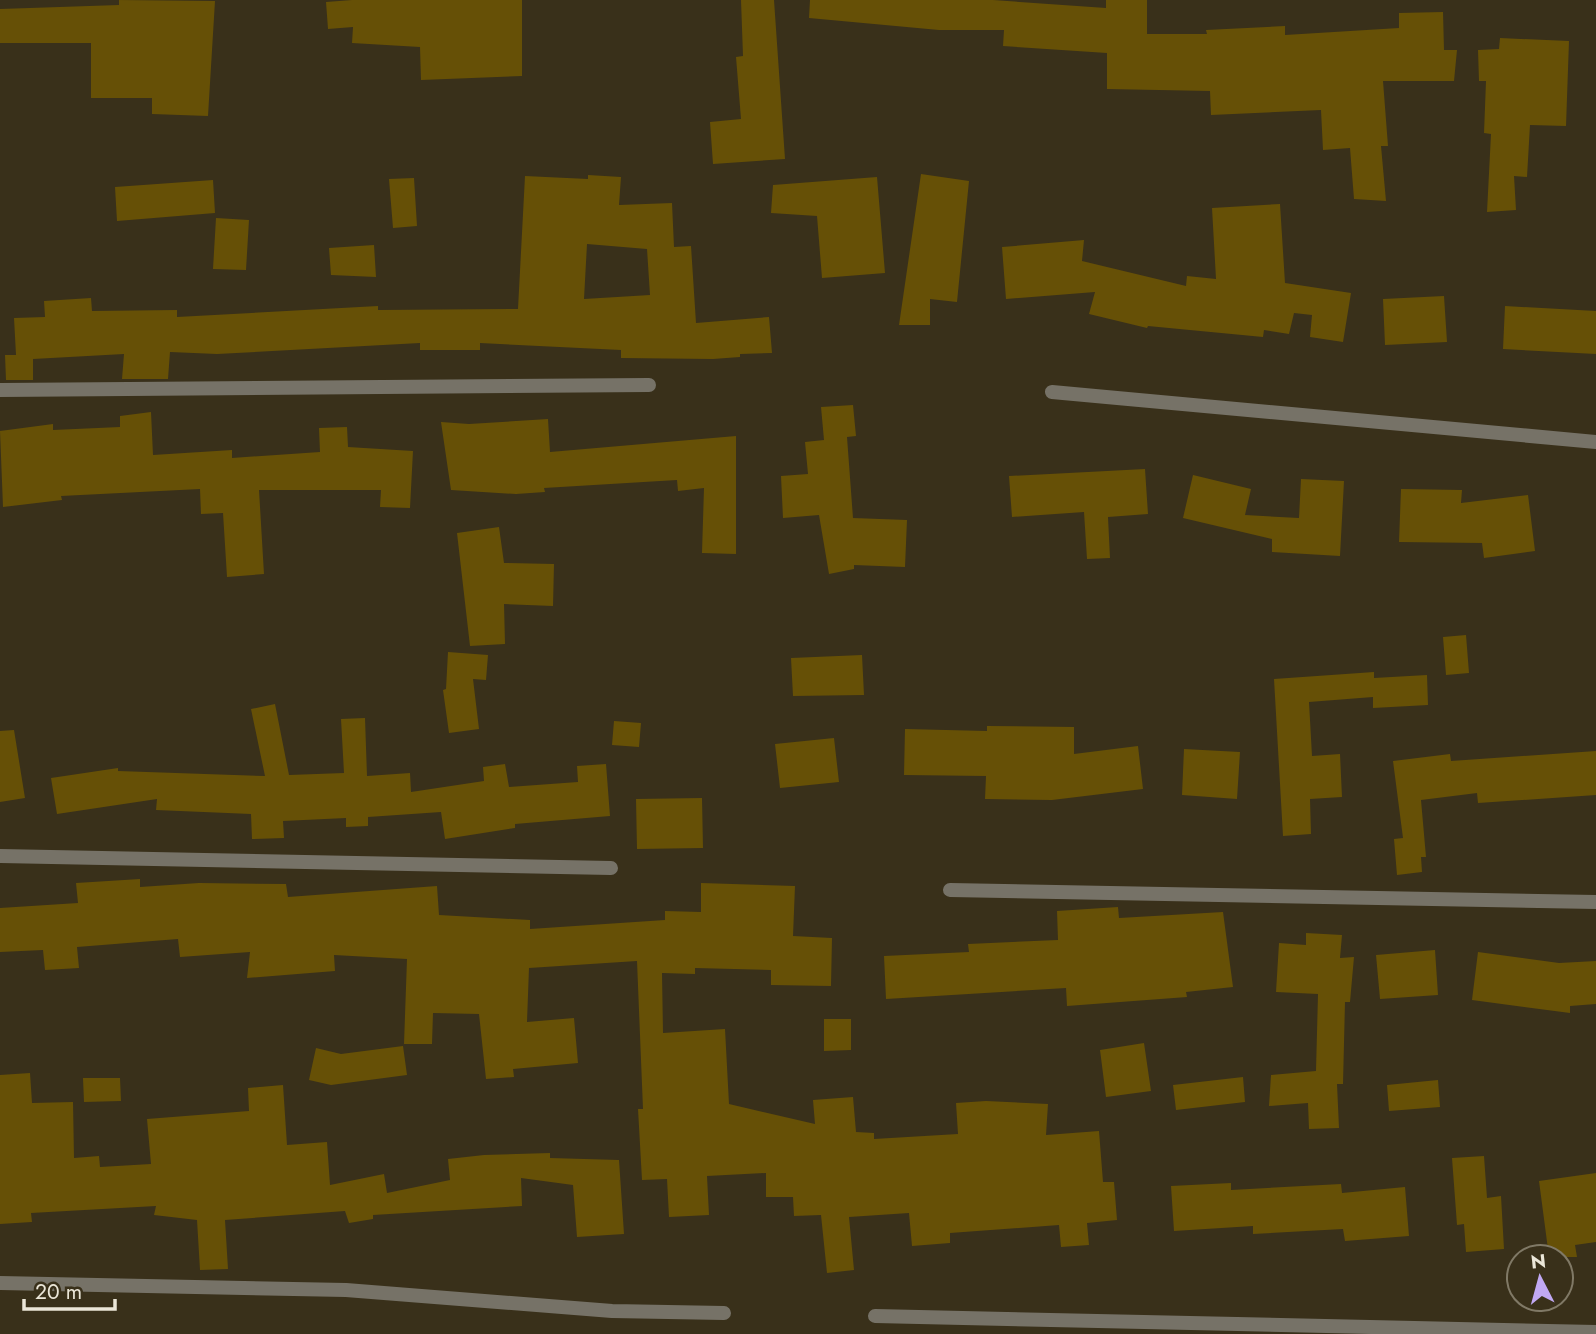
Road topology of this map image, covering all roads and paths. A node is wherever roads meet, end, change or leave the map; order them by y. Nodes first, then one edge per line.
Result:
1 (649, 385) dead end
2 (0, 390) edge
3 (1052, 392) dead end
4 (1596, 442) edge
5 (0, 856) edge
6 (611, 868) dead end
7 (950, 890) dead end
8 (1596, 902) edge
9 (0, 1283) edge
10 (724, 1313) dead end
11 (876, 1316) dead end
12 (1596, 1332) edge

1 - 2 street
3 - 4 street
5 - 6 street
7 - 8 street
9 - 10 street
11 - 12 street

